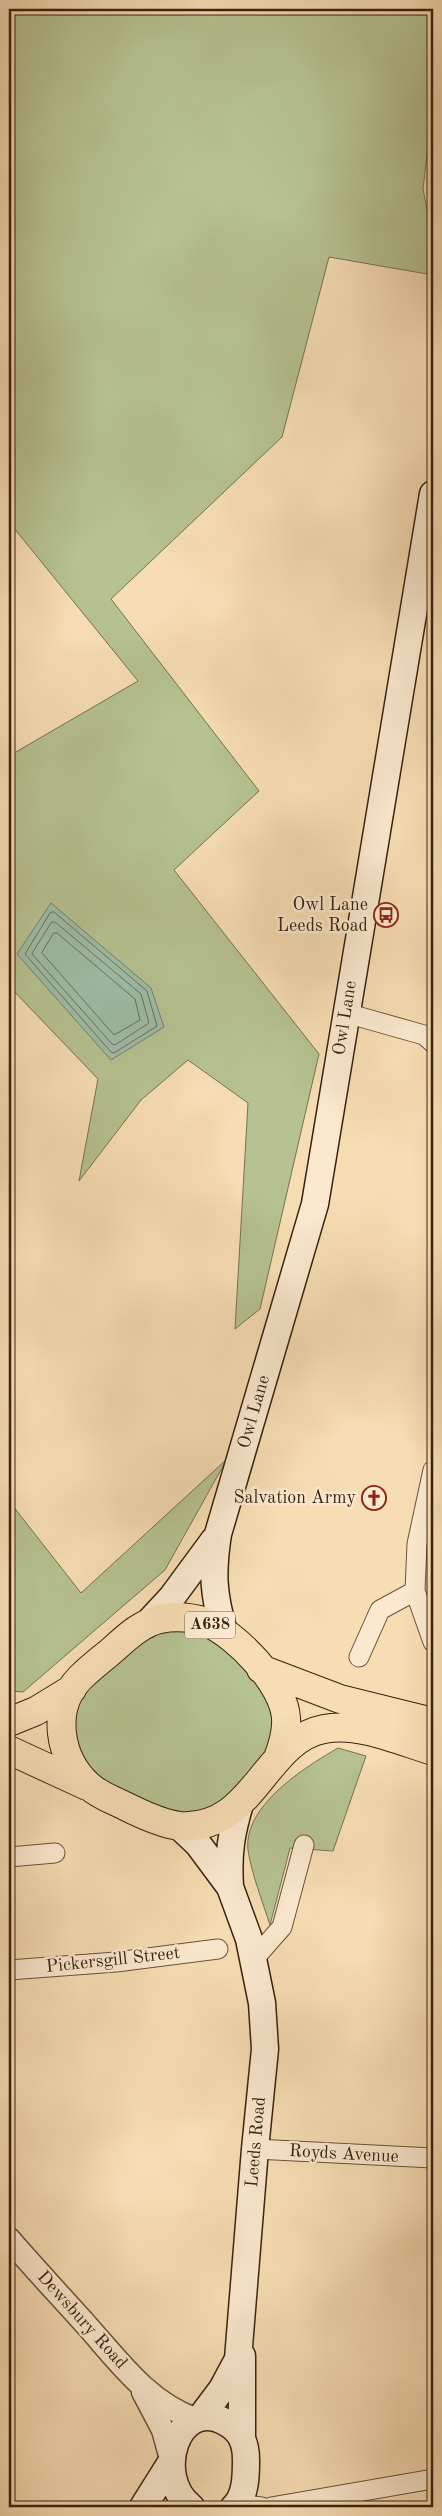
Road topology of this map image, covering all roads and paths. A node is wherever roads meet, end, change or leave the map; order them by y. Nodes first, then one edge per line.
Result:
1 (433, 494) edge
2 (346, 1013) junction
3 (433, 1044) edge
4 (433, 1470) edge
5 (218, 1534) junction
6 (415, 1591) junction
7 (146, 1624) junction
8 (224, 1632) junction
9 (433, 1642) edge
10 (359, 1657) dead end
11 (262, 1669) junction
12 (72, 1689) junction
13 (9, 1722) edge
14 (433, 1722) edge
15 (9, 1750) edge
16 (433, 1751) edge
17 (278, 1758) junction
18 (91, 1788) junction
19 (240, 1804) junction
20 (179, 1826) junction
21 (304, 1845) dead end
22 (55, 1853) dead end
23 (9, 1857) edge
24 (230, 1887) junction
25 (218, 1949) dead end
26 (254, 1959) junction
27 (9, 1970) edge
28 (255, 2149) junction
29 (433, 2158) edge
30 (9, 2239) edge
31 (241, 2326) junction
32 (135, 2379) junction
33 (198, 2418) junction
34 (242, 2436) junction
35 (171, 2461) junction
36 (433, 2479) edge
37 (143, 2507) edge
38 (191, 2507) edge
39 (241, 2507) edge
40 (271, 2507) edge

1 - 2 main road, Owl Lane
2 - 3 street
2 - 5 main road, Owl Lane
4 - 6 street
5 - 7 main road, Owl Lane
5 - 8 main road, Owl Lane
6 - 9 street
6 - 10 street
7 - 8 highway, A638
7 - 12 highway, A638
8 - 11 highway, A638
11 - 14 highway, A638
11 - 17 highway, A638
12 - 13 highway, A638
12 - 18 highway, A638
15 - 18 highway, A638
16 - 17 highway, A638
17 - 19 highway, A638
18 - 20 highway, A638
19 - 20 highway, A638
19 - 24 main road, Leeds Road
20 - 24 main road, Leeds Road
21 - 26 street
22 - 23 street
24 - 26 main road, Leeds Road
25 - 27 street, Pickersgill Street
26 - 28 main road, Leeds Road
28 - 29 street, Royds Avenue
28 - 31 main road, Leeds Road
30 - 32 street, Dewsbury Road
31 - 33 main road, Leeds Road
31 - 34 main road, Leeds Road
32 - 33 street, Dewsbury Road
32 - 35 street, Dewsbury Road
33 - 34 main road
33 - 35 main road, Leeds Road
34 - 39 main road, Leeds Road
35 - 37 main road, Leeds Road
35 - 38 main road
36 - 40 street

